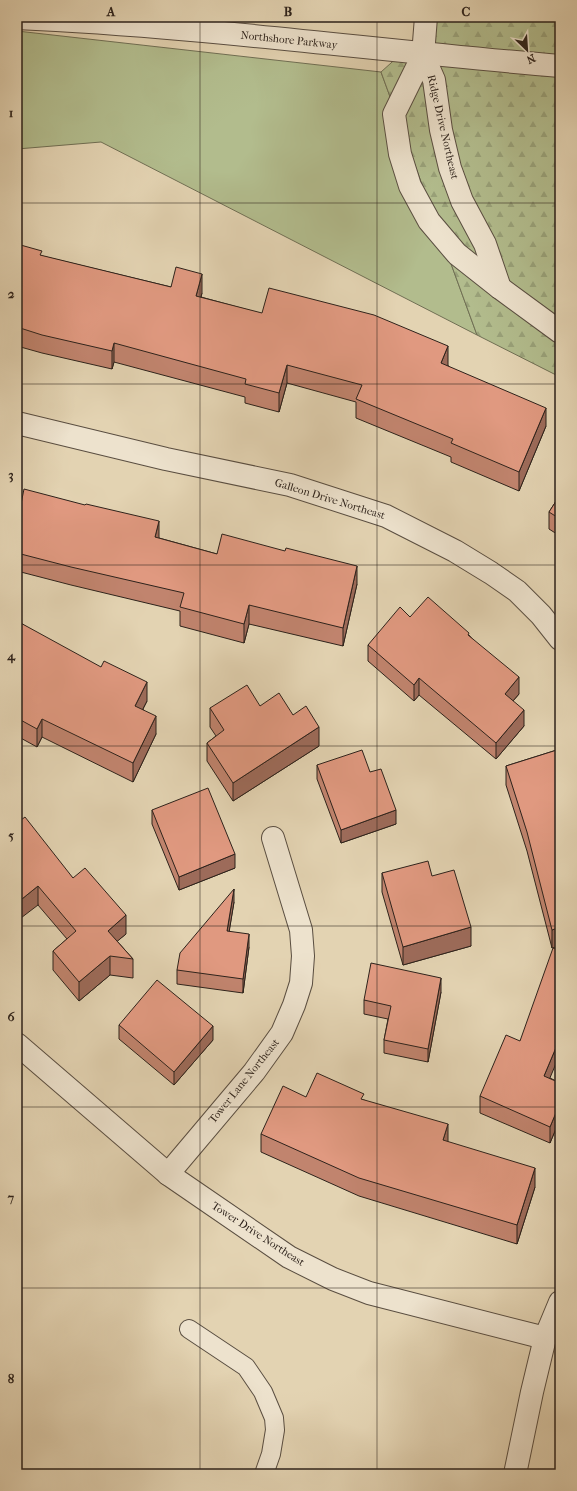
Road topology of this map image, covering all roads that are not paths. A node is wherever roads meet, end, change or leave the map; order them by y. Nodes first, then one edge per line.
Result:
1 (426, 17) edge
2 (17, 18) edge
3 (423, 55) junction
4 (560, 66) edge
5 (500, 288) junction
6 (560, 332) edge
7 (17, 423) edge
8 (560, 639) edge
9 (273, 838) dead end
10 (17, 1044) edge
11 (168, 1174) junction
12 (560, 1302) edge
13 (189, 1329) dead end
14 (545, 1338) junction
15 (264, 1474) edge
16 (515, 1474) edge

1 - 3 street, Ridge Drive Northeast
2 - 3 street, Northshore Parkway
3 - 4 street, Northshore Parkway
3 - 5 street, Ridge Drive Northeast
3 - 5 street, Ridge Drive Northeast
5 - 6 street, Ridge Drive Northeast
7 - 8 street, Galleon Drive Northeast
9 - 11 street, Tower Lane Northeast
10 - 11 street, Tower Drive Northeast
11 - 14 street, Tower Drive Northeast
12 - 14 street
13 - 15 lane
14 - 16 street

